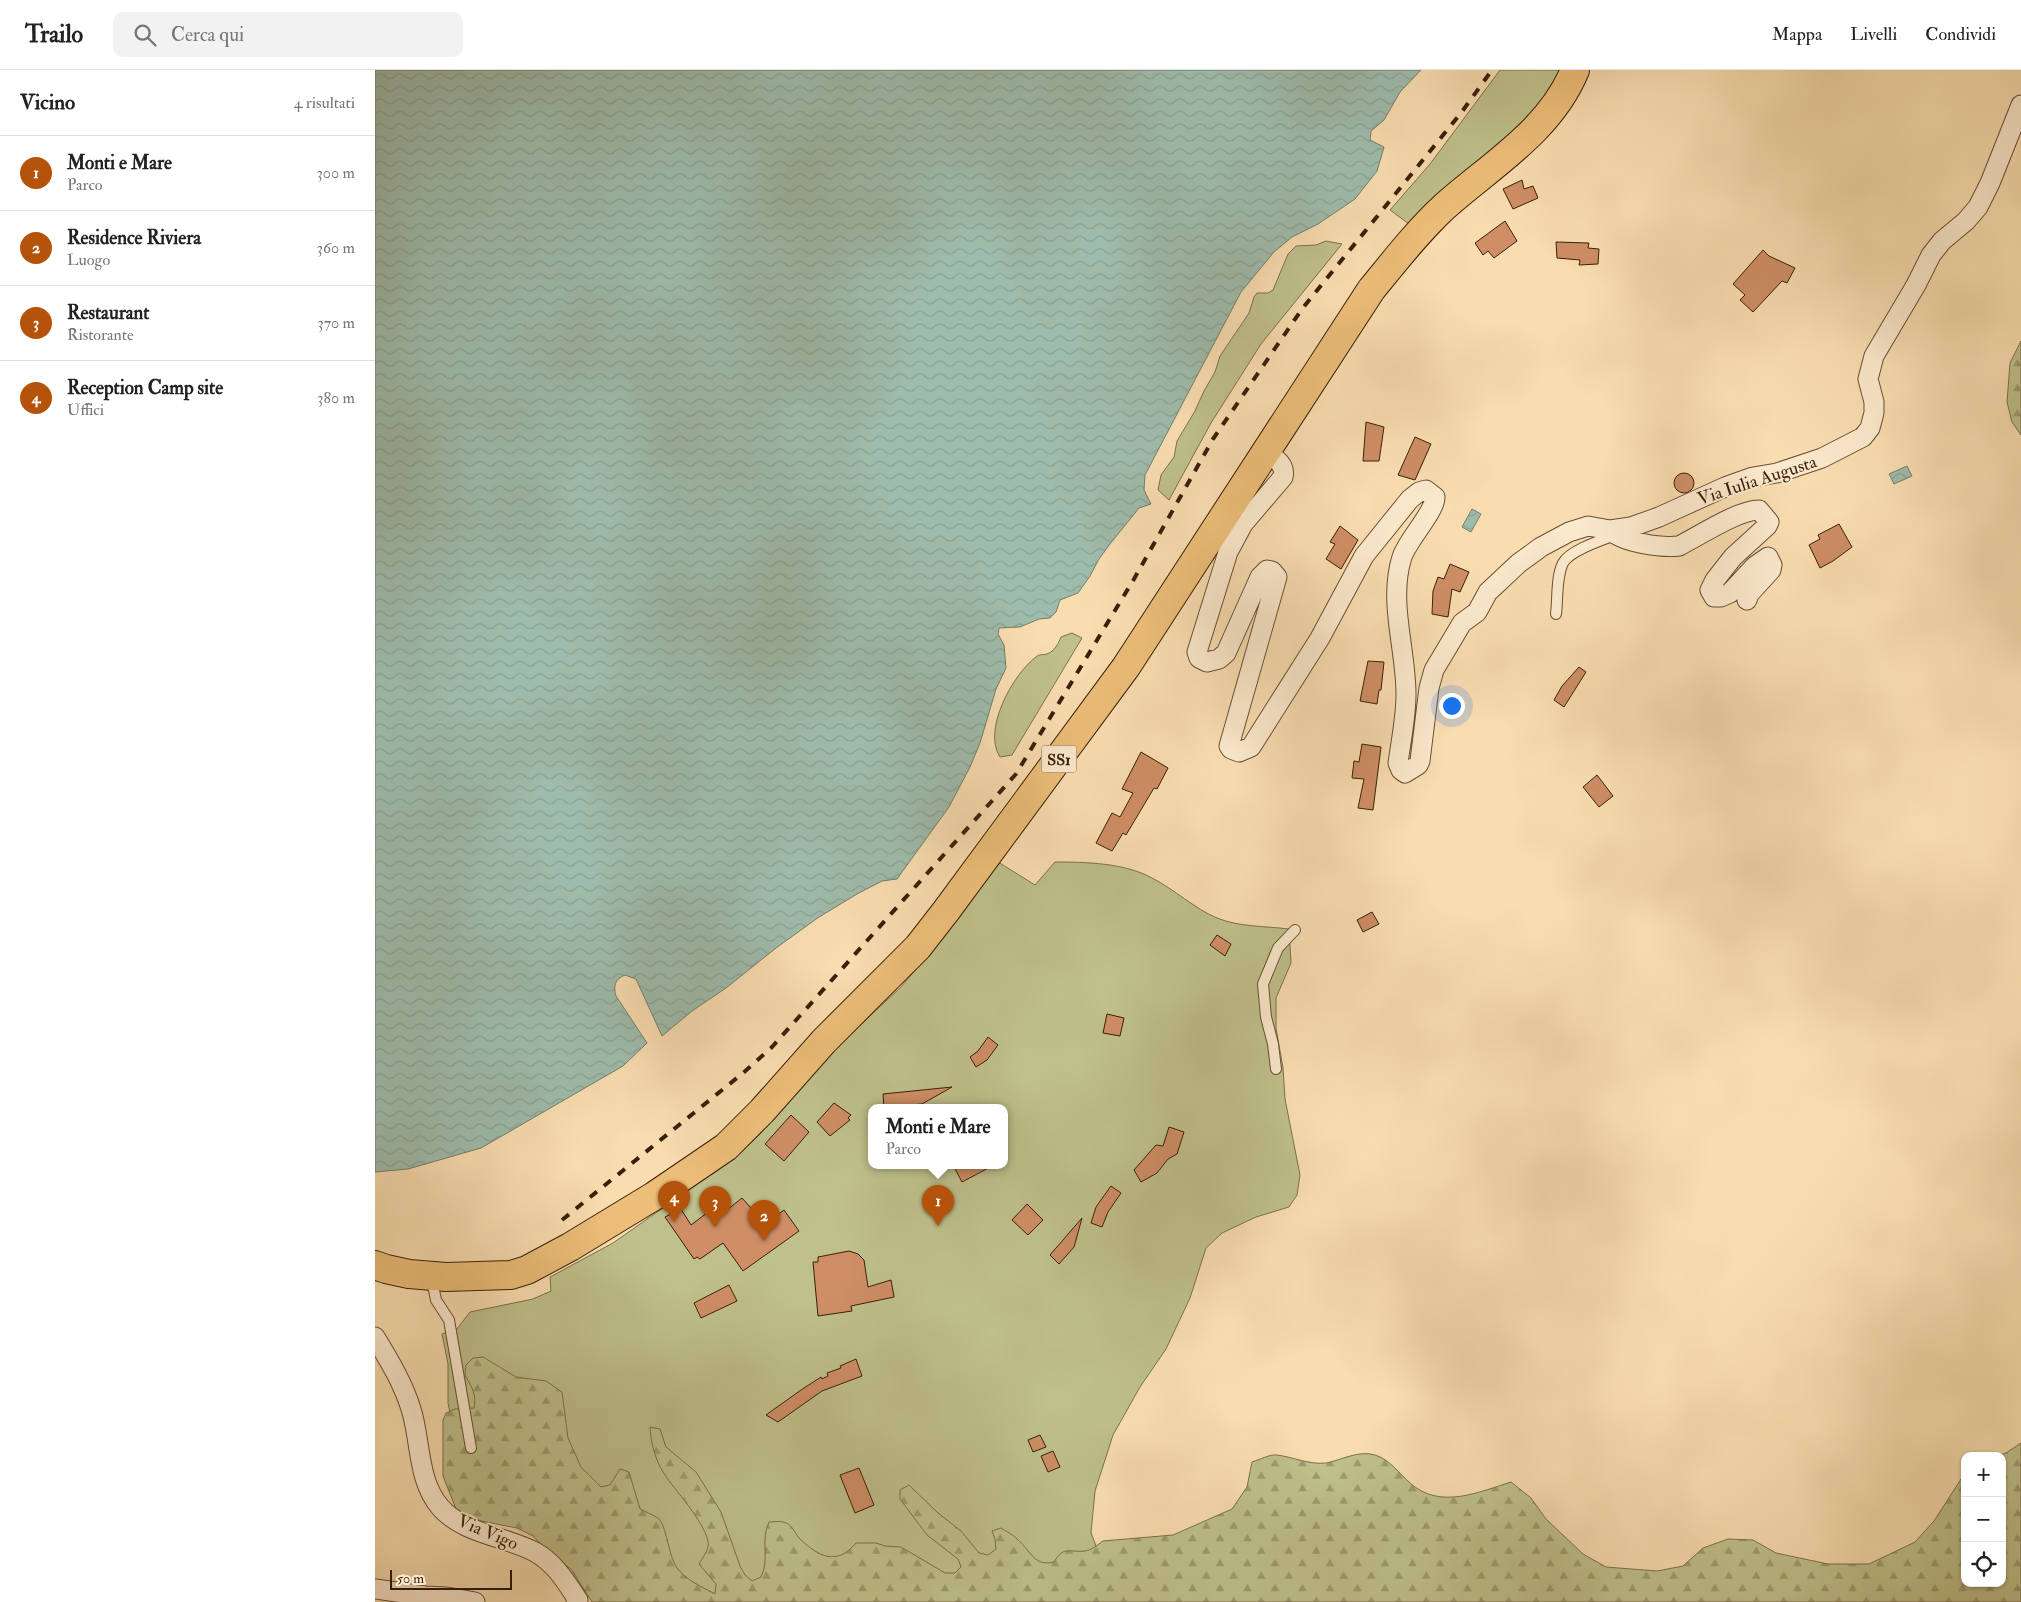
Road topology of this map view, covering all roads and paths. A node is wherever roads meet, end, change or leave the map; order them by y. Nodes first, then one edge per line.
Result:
1 (1575, 70) edge
2 (2021, 105) edge
3 (1265, 452) junction
4 (1613, 532) junction
5 (1747, 600) dead end
6 (1556, 614) dead end
7 (1295, 930) dead end
8 (1276, 1069) dead end
9 (393, 1271) edge
10 (375, 1337) edge
11 (471, 1448) dead end
12 (375, 1589) edge
13 (578, 1601) edge
14 (475, 1602) edge

1 - 3 main road, SS1
2 - 4 street, Via Iulia Augusta
3 - 4 street, Via Iulia Augusta
3 - 9 main road, SS1
4 - 5 street
4 - 6 lane
7 - 8 lane
9 - 11 lane
10 - 13 street, Via Vigo
12 - 14 street

